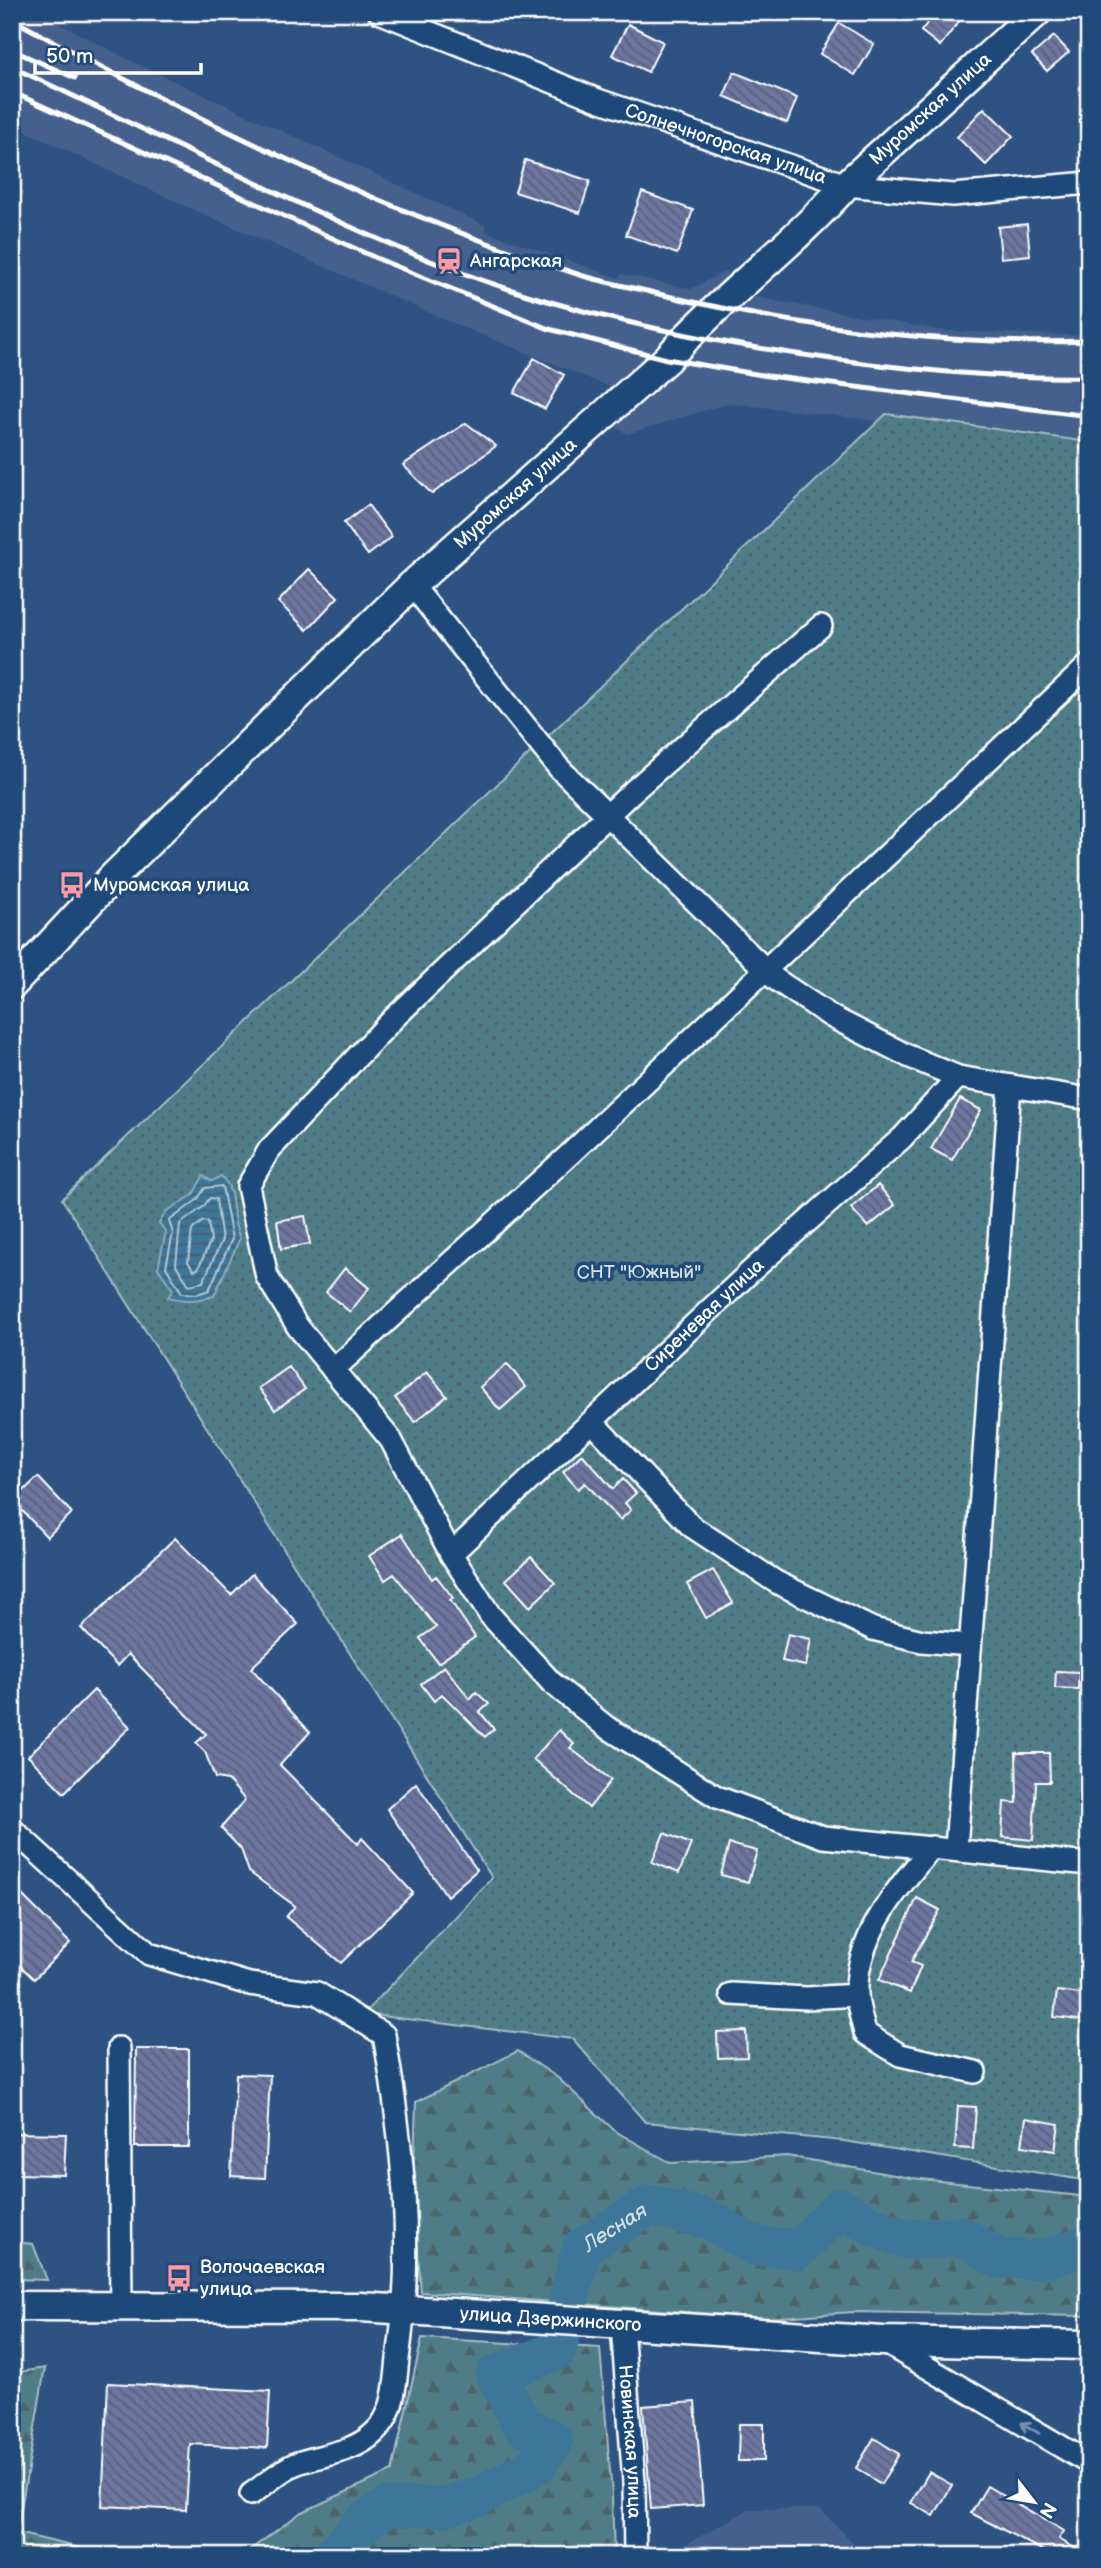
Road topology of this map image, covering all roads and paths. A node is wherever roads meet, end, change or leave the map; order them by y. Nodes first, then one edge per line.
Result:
1 (379, 12) edge
2 (1035, 14) edge
3 (1089, 183) edge
4 (846, 185) junction
5 (412, 585) junction
6 (821, 626) dead end
7 (1089, 665) edge
8 (607, 817) junction
9 (766, 969) junction
10 (12, 985) edge
11 (958, 1077) junction
12 (1010, 1086) junction
13 (1089, 1099) edge
14 (333, 1370) junction
15 (593, 1423) junction
16 (451, 1555) junction
17 (970, 1645) junction
18 (12, 1829) edge
19 (932, 1847) junction
20 (956, 1849) junction
21 (1089, 1864) edge
22 (731, 1994) dead end
23 (857, 1995) junction
24 (119, 2048) dead end
25 (975, 2072) dead end
26 (12, 2305) edge
27 (121, 2306) junction
28 (405, 2310) junction
29 (622, 2326) junction
30 (883, 2341) junction
31 (1089, 2345) edge
32 (1089, 2463) edge
33 (251, 2494) dead end
34 (635, 2556) edge

1 - 4 street, Солнечногорская улица
2 - 4 main road, Муромская улица
3 - 4 street, Солнечногорская улица
4 - 5 main road, Муромская улица
5 - 8 street
5 - 10 main road, Муромская улица
6 - 8 street
7 - 9 street
8 - 9 street
8 - 14 street
9 - 11 street
9 - 14 street
11 - 12 street
11 - 15 street, Сиреневая улица
12 - 13 street
12 - 17 street
14 - 16 street
15 - 16 street, Сиреневая улица
15 - 17 street
16 - 19 street
17 - 20 street
18 - 28 street
19 - 20 street
19 - 23 street
20 - 21 street
22 - 23 street
23 - 25 street
24 - 27 street
26 - 27 main road, улица Дзержинского
27 - 28 main road, улица Дзержинского
28 - 29 main road, улица Дзержинского
28 - 33 street
29 - 30 main road, улица Дзержинского
29 - 34 street, Новинская улица
30 - 31 main road, улица Дзержинского
32 -> 30 street

